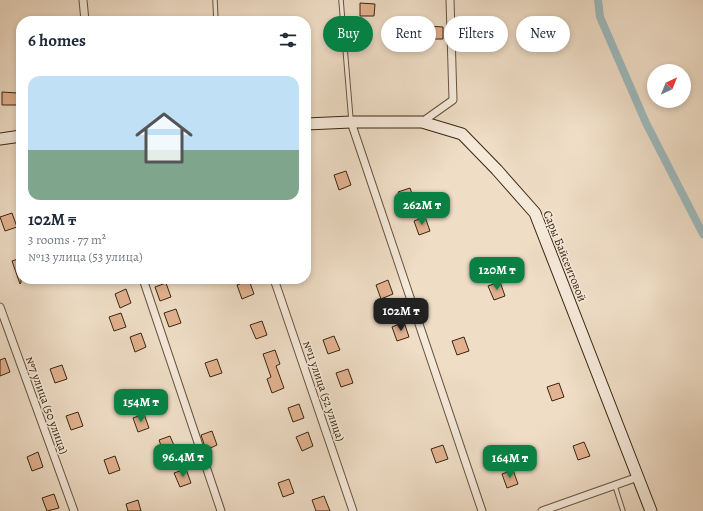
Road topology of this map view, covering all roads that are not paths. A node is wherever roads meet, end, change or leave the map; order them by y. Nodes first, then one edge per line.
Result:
1 (84, 0) edge
2 (215, 0) edge
3 (341, 0) edge
4 (450, 0) edge
5 (85, 16) edge
6 (216, 16) edge
7 (351, 122) junction
8 (422, 122) junction
9 (311, 124) edge
10 (16, 137) edge
11 (0, 139) edge
12 (145, 284) edge
13 (276, 284) edge
14 (0, 307) edge
15 (638, 477) junction
16 (615, 486) junction
17 (74, 511) edge
18 (221, 511) edge
19 (353, 511) edge
20 (482, 511) edge
21 (542, 511) edge
22 (624, 511) edge
23 (650, 511) edge

1 - 5 street
2 - 6 lane
3 - 7 lane
4 - 8 street
7 - 8 street, Сары Байсеитовой
7 - 9 street, Сары Байсеитовой
7 - 20 street
8 - 15 street, Сары Байсеитовой
10 - 11 street
12 - 18 street
13 - 19 street, №11 улица (52 улица)
14 - 17 street, №7 улица (50 улица)
15 - 16 street
15 - 23 street, Сары Байсеитовой
16 - 21 street
16 - 22 lane

